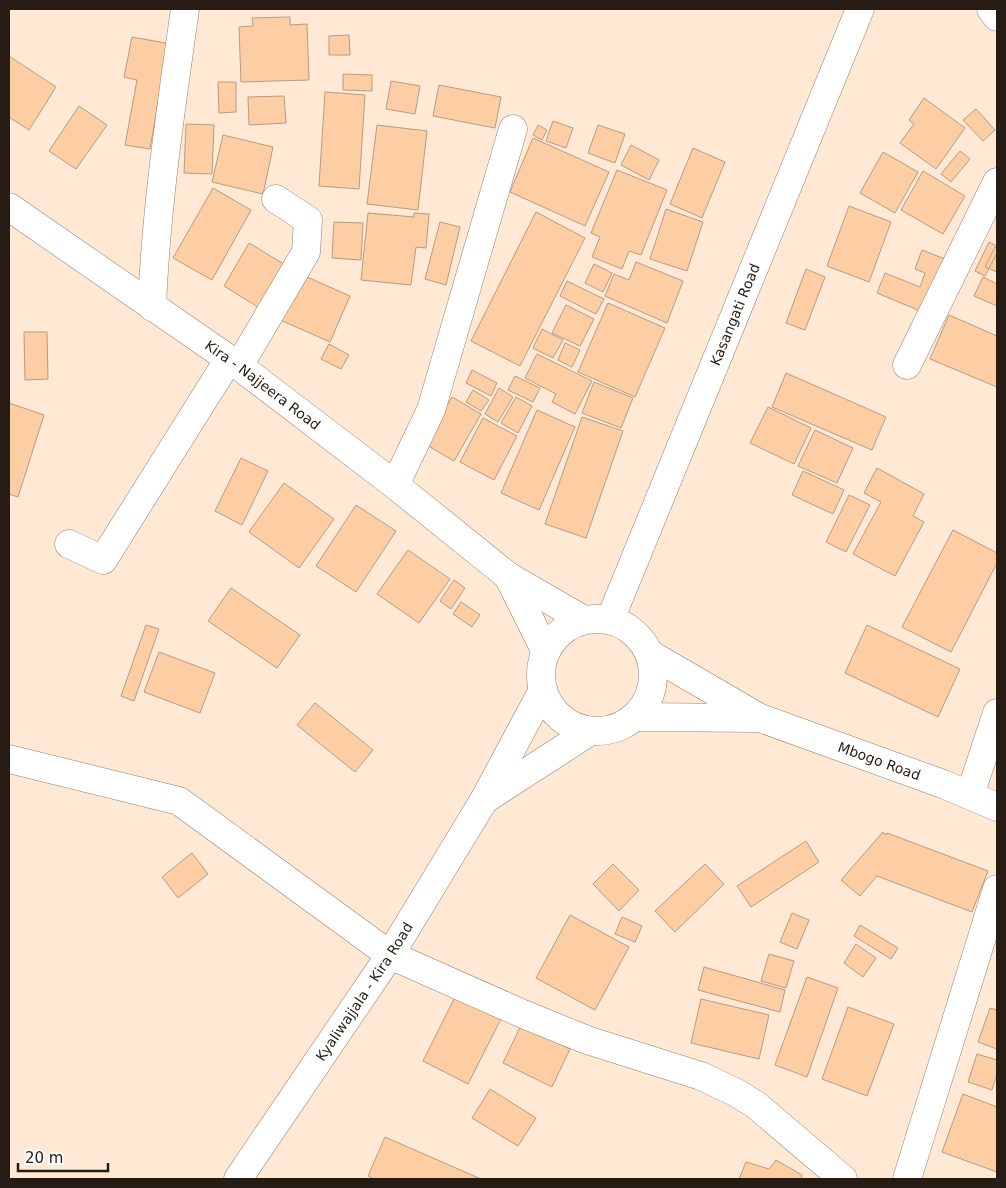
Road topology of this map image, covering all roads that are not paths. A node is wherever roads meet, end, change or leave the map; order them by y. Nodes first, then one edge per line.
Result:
1 (185, 9) edge
2 (860, 9) edge
3 (991, 9) edge
4 (997, 17) edge
5 (513, 129) dead end
6 (997, 182) edge
7 (276, 199) dead end
8 (9, 207) edge
9 (152, 307) junction
10 (234, 363) junction
11 (907, 365) dead end
12 (396, 485) junction
13 (69, 544) dead end
14 (508, 576) junction
15 (597, 620) junction
16 (546, 652) junction
17 (650, 654) junction
18 (543, 690) junction
19 (997, 713) edge
20 (636, 717) junction
21 (760, 718) junction
22 (589, 732) junction
23 (9, 759) edge
24 (970, 795) junction
25 (484, 800) junction
26 (997, 807) edge
27 (997, 889) edge
28 (390, 955) junction
29 (238, 1179) edge
30 (843, 1179) edge
31 (907, 1179) edge

1 - 9 street
2 - 15 street, Kasangati Road
3 - 4 street
5 - 12 street
6 - 11 street
7 - 10 street
8 - 9 street, Kira - Najjeera Road
9 - 10 street, Kira - Najjeera Road
10 - 12 street, Kira - Najjeera Road
10 - 13 street
12 - 14 street, Kira - Najjeera Road
14 - 15 street, Kira - Najjeera Road
14 - 16 street, Kira - Najjeera Road
15 - 16 street
15 - 17 street
16 - 18 street
17 - 20 street
17 - 21 street, Mbogo Road
18 - 22 street
18 - 25 street, Kyaliwajjala - Kira Road
19 - 24 street
20 - 21 street, Mbogo Road
20 - 22 street
21 - 24 street, Mbogo Road
22 - 25 street, Kyaliwajjala - Kira Road
23 - 28 street
24 - 26 street, Mbogo Road
25 - 28 street, Kyaliwajjala - Kira Road
27 - 31 street
28 - 29 street, Kyaliwajjala - Kira Road
28 - 30 street

